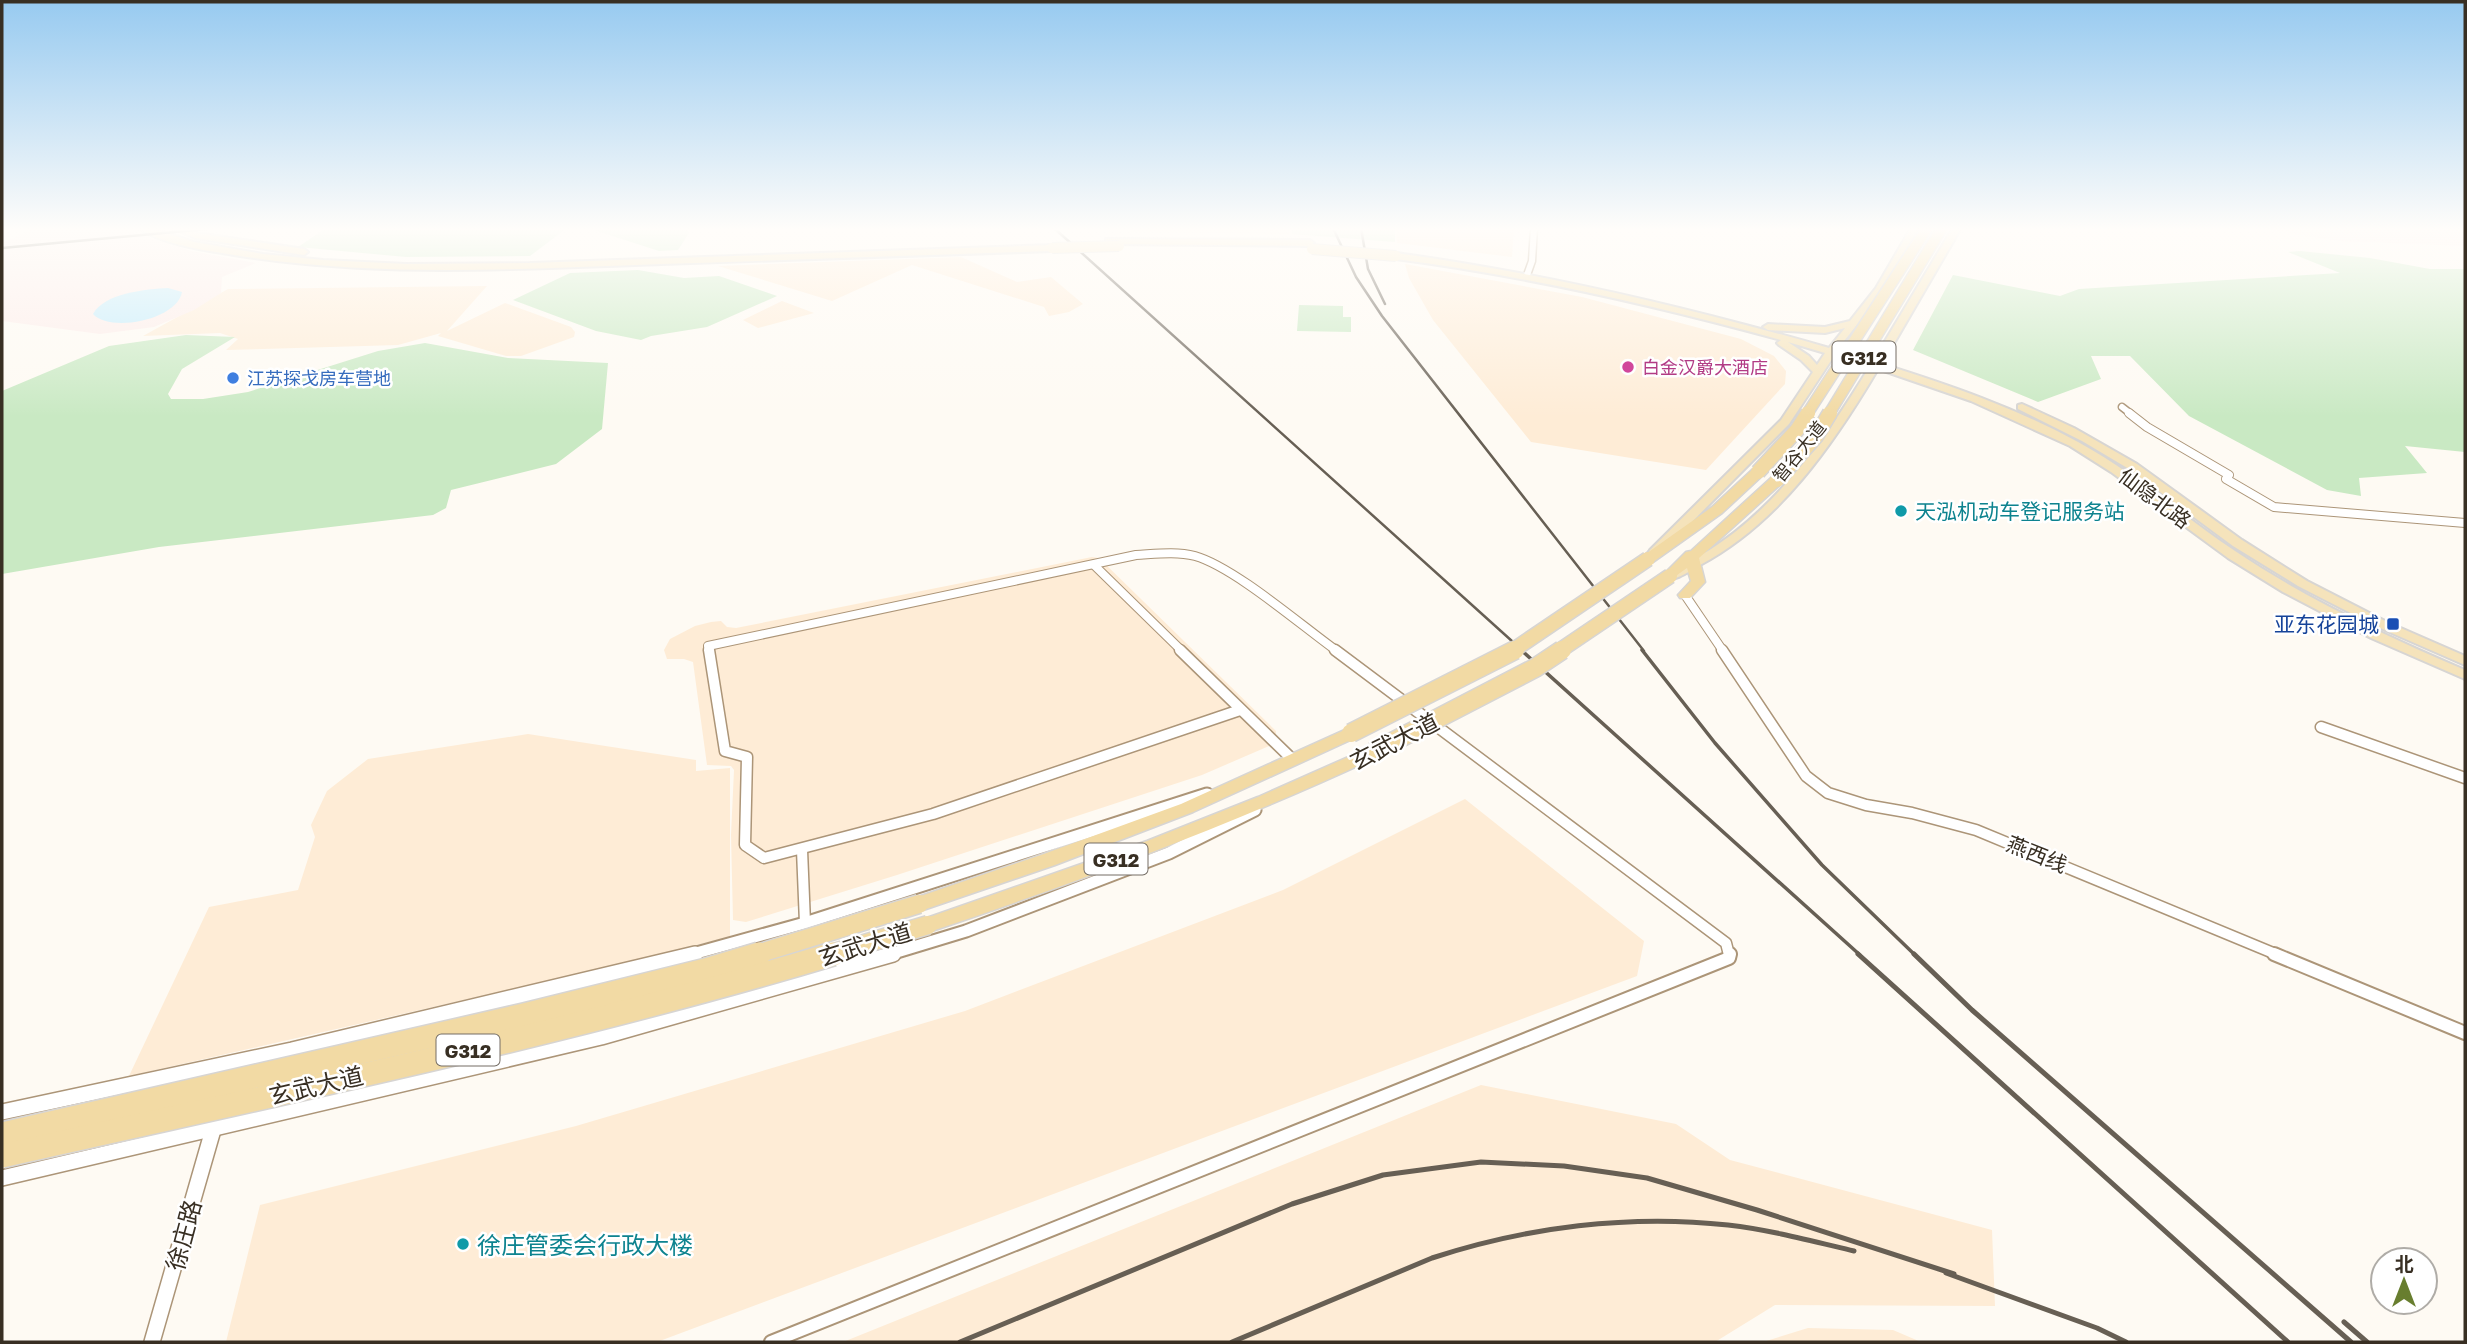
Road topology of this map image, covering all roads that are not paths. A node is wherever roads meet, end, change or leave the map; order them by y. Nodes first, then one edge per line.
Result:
1 (1605, 291) edge
2 (1879, 291) edge
3 (1887, 291) edge
4 (1904, 291) edge
5 (1921, 291) edge
6 (1854, 323) junction
7 (1764, 329) junction
8 (1834, 349) junction
9 (1879, 361) junction
10 (1819, 373) junction
11 (2122, 407) dead end
12 (2465, 523) edge
13 (1648, 559) junction
14 (1692, 561) junction
15 (1094, 565) junction
16 (1670, 576) junction
17 (1685, 595) junction
18 (2465, 661) edge
19 (2465, 675) edge
20 (1240, 710) junction
21 (2321, 727) dead end
22 (1293, 760) junction
23 (1266, 773) junction
24 (2465, 778) edge
25 (1301, 786) junction
26 (802, 850) junction
27 (804, 923) junction
28 (2465, 1033) edge
29 (232, 1063) junction
30 (2, 1112) edge
31 (213, 1128) junction
32 (2, 1134) edge
33 (2, 1156) edge
34 (2, 1178) edge
35 (152, 1342) edge
36 (771, 1342) edge

1 - 7 main road
2 - 6 main road
3 - 13 highway, 智谷大道 / G312, bridge
4 - 14 highway, 智谷大道 / G312, bridge
5 - 9 main road
6 - 7 main road
6 - 8 main road
7 - 8 main road, 仙隐北路
7 - 10 main road
8 - 9 main road, 仙隐北路
8 - 10 main road
9 - 14 main road
9 - 18 main road, 仙隐北路
9 - 19 main road, 仙隐北路
10 - 13 main road
11 - 12 street
13 - 22 highway, 玄武大道 / G312, bridge
14 - 16 highway, 智谷大道 / G312
14 - 17 highway
15 - 20 street
15 - 26 street
15 - 36 street
16 - 17 highway
16 - 25 highway, 玄武大道 / G312, bridge
17 - 28 street, 燕西线
20 - 22 street
20 - 26 street
21 - 24 street
22 - 23 highway, 玄武大道 / G312
23 - 27 street
23 - 32 highway, 玄武大道 / G312, bridge
25 - 31 street
25 - 33 highway, 玄武大道 / G312, bridge
26 - 27 street
27 - 29 street
29 - 30 street
29 - 31 street, 徐庄路
31 - 34 street
31 - 35 street, 徐庄路

